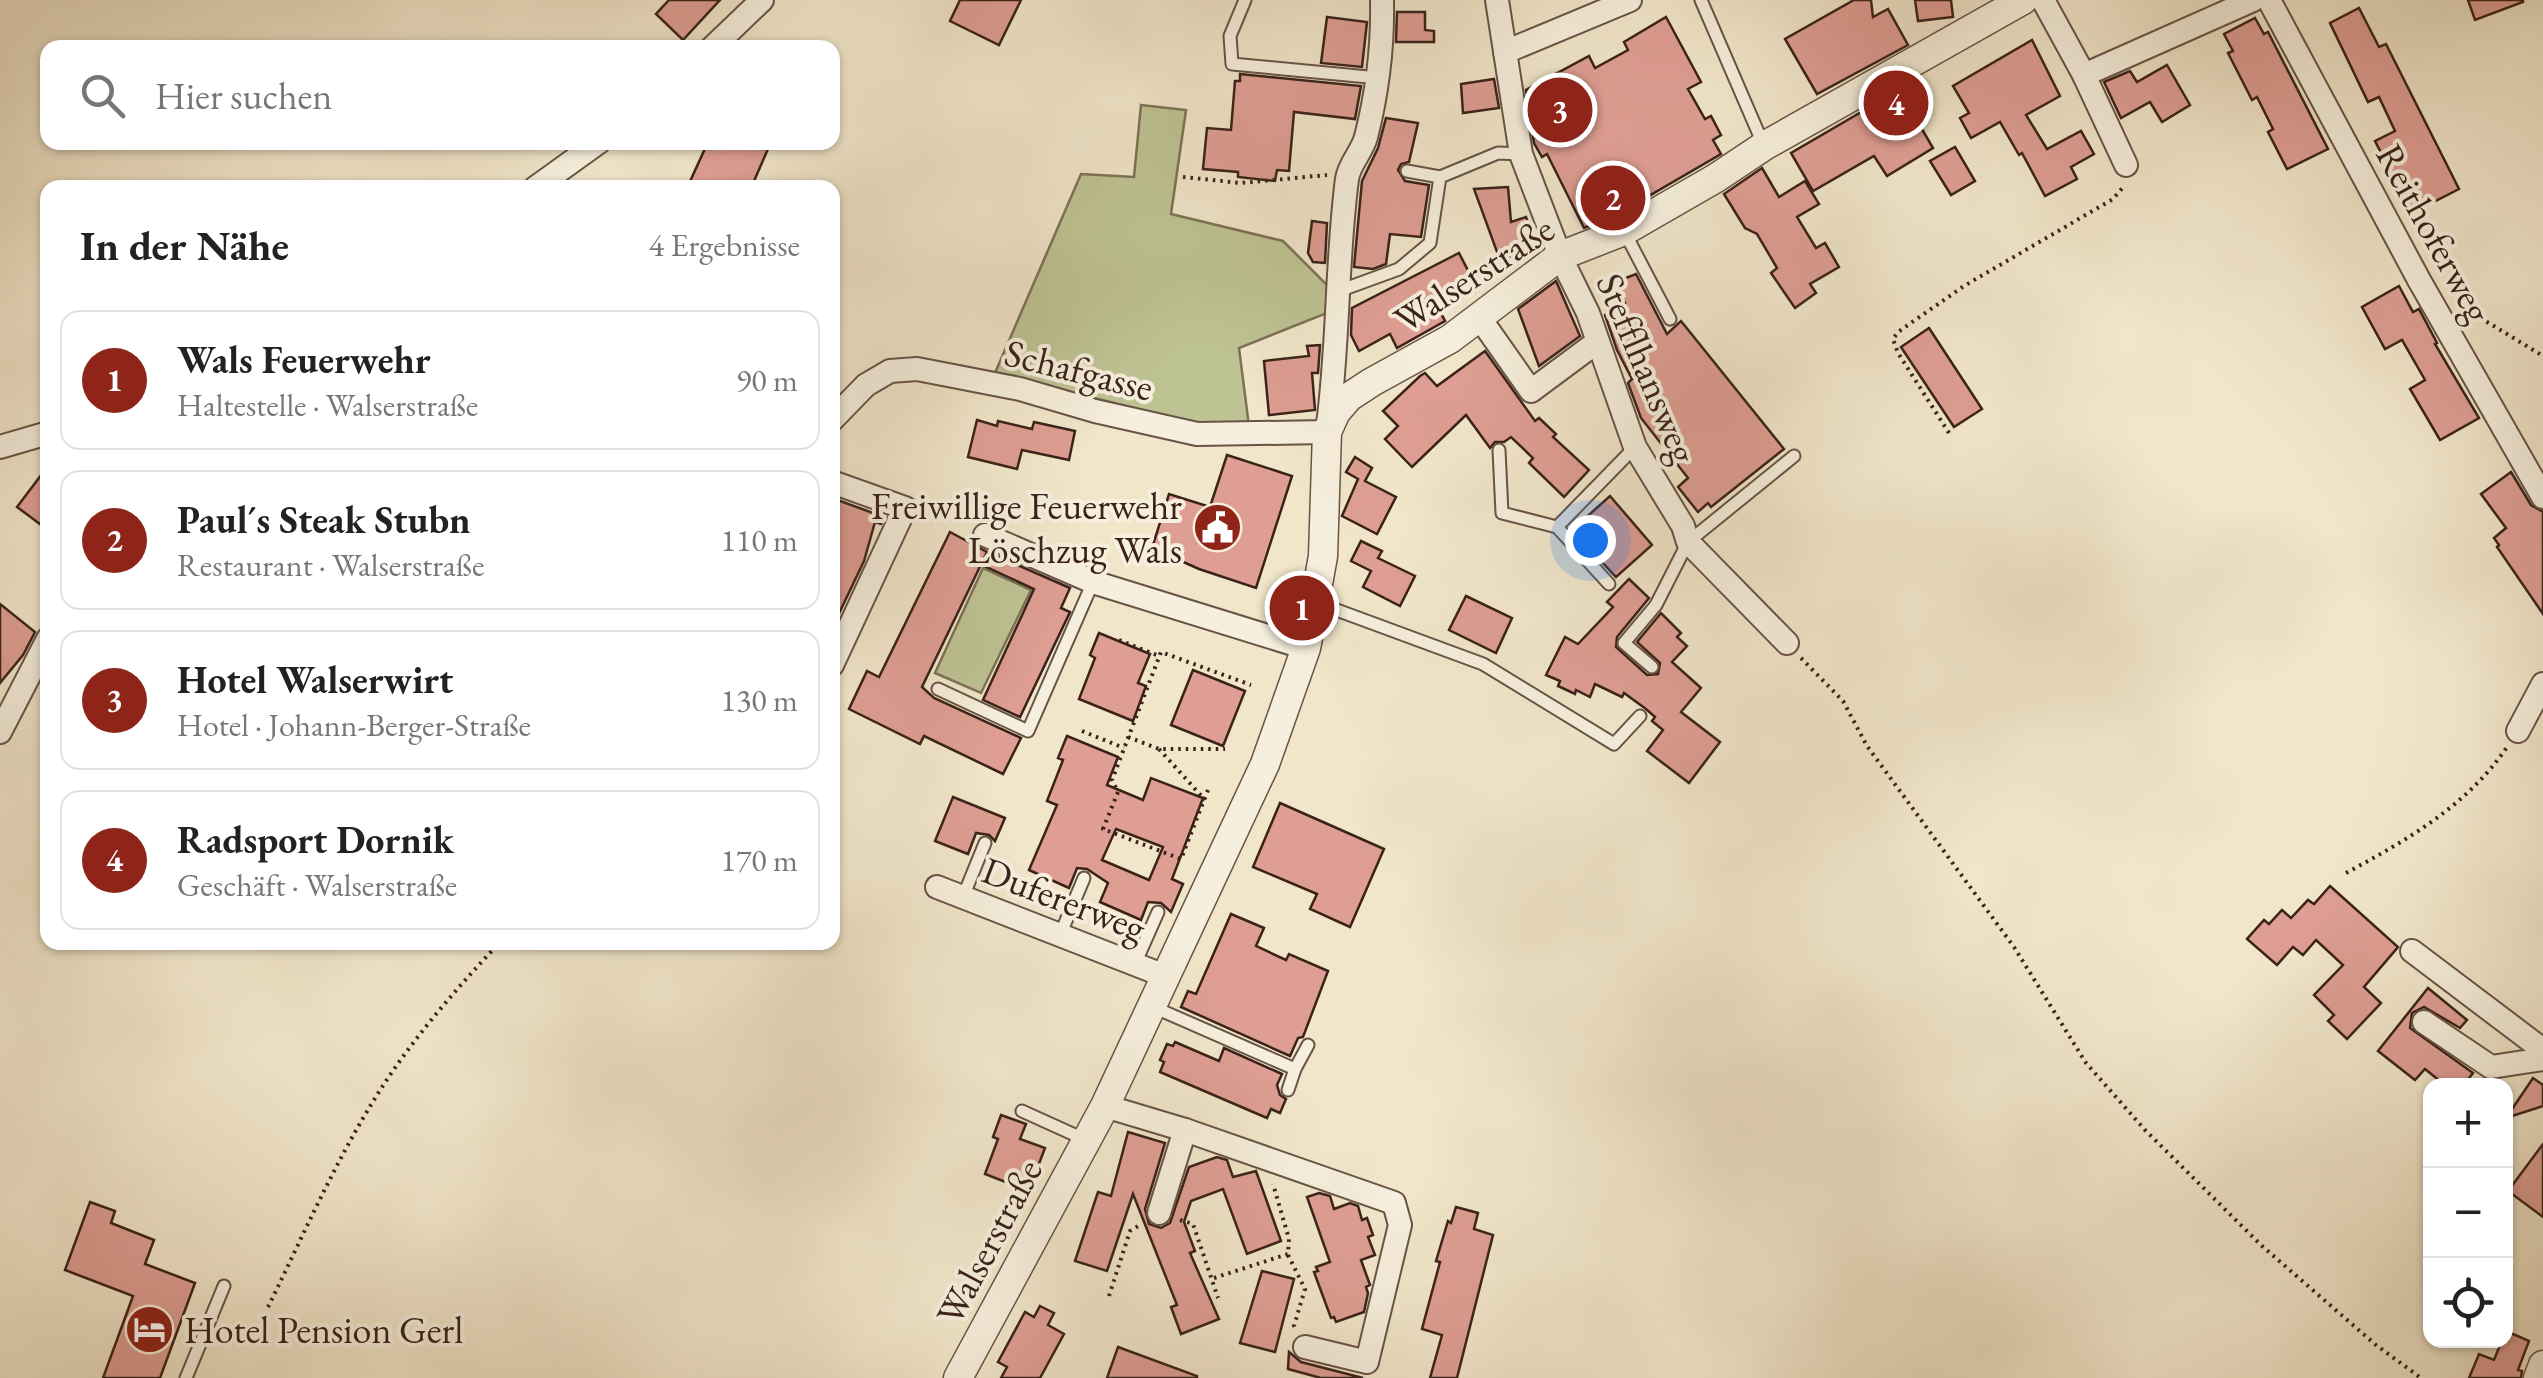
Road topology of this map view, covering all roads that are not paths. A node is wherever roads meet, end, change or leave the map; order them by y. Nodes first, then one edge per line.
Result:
1 (762, 0) edge
2 (1245, 0) edge
3 (1382, 0) edge
4 (1496, 0) edge
5 (1630, 0) edge
6 (1701, 0) edge
7 (2024, 0) edge
8 (2043, 0) edge
9 (2253, 0) edge
10 (2269, 0) edge
11 (720, 40) edge
12 (1505, 52) junction
13 (2084, 75) junction
14 (1379, 78) junction
15 (1764, 146) junction
16 (587, 150) edge
17 (1521, 154) junction
18 (2126, 165) road end
19 (1408, 170) dead end
20 (1440, 177) junction
21 (547, 180) edge
22 (1624, 231) junction
23 (1560, 256) junction
24 (1336, 292) junction
25 (1479, 317) junction
26 (1670, 319) dead end
27 (1597, 342) junction
28 (840, 412) edge
29 (1327, 432) junction
30 (40, 436) edge
31 (1635, 447) junction
32 (0, 448) edge
33 (1499, 450) dead end
34 (1794, 456) dead end
35 (840, 485) edge
36 (2543, 496) edge
37 (1557, 527) junction
38 (985, 535) dead end
39 (1688, 542) junction
40 (1093, 582) junction
41 (1608, 584) dead end
42 (1315, 602) junction
43 (1787, 644) road end
44 (840, 648) edge
45 (1306, 648) junction
46 (40, 655) edge
47 (1652, 667) dead end
48 (2543, 684) edge
49 (938, 689) dead end
50 (1640, 716) dead end
51 (2518, 731) road end
52 (0, 732) edge
53 (985, 843) dead end
54 (1084, 878) dead end
55 (938, 886) dead end
56 (963, 896) junction
57 (1158, 912) dead end
58 (1060, 934) junction
59 (2412, 950) dead end
60 (1135, 964) junction
61 (1165, 976) junction
62 (1152, 1006) junction
63 (2424, 1022) dead end
64 (1308, 1045) dead end
65 (2543, 1050) edge
66 (2543, 1059) edge
67 (1295, 1069) junction
68 (1288, 1090) dead end
69 (1105, 1106) junction
70 (1022, 1111) dead end
71 (1185, 1130) junction
72 (1086, 1140) junction
73 (1160, 1213) road end
74 (224, 1286) dead end
75 (1305, 1347) road end
76 (2543, 1364) edge
77 (186, 1378) edge
78 (958, 1378) edge
79 (2538, 1378) edge

1 - 11 street
2 - 14 lane
3 - 14 street
4 - 12 street, Stefflhansweg
5 - 12 street
6 - 15 lane
7 - 15 street, Walserstraße
8 - 13 street
9 - 13 street
10 - 36 street, Reithoferweg
12 - 17 street, Stefflhansweg
13 - 18 street
14 - 24 street
15 - 22 street, Walserstraße
16 - 21 street
17 - 20 lane
17 - 23 street, Stefflhansweg
19 - 20 lane
20 - 24 lane
22 - 23 street, Walserstraße
22 - 26 lane
23 - 25 street, Walserstraße
23 - 27 street, Stefflhansweg
24 - 29 street
25 - 27 street
25 - 29 street, Walserstraße
27 - 31 street, Stefflhansweg
28 - 29 street, Schafgasse
29 - 42 street, Walserstraße
30 - 32 street
31 - 37 lane
31 - 39 street, Stefflhansweg
33 - 37 lane
34 - 39 lane
35 - 44 street
37 - 41 lane
38 - 40 street
39 - 43 street, Stefflhansweg
39 - 47 lane
40 - 45 street
40 - 49 lane
42 - 45 street, Walserstraße
42 - 50 lane
45 - 61 street, Walserstraße
46 - 52 street
48 - 51 street
53 - 56 lane
54 - 58 lane
55 - 56 street, Dufererweg
56 - 58 street, Dufererweg
57 - 60 lane
58 - 60 street, Dufererweg
59 - 65 street
60 - 61 street, Dufererweg
61 - 62 street, Walserstraße
62 - 67 lane
62 - 69 street, Walserstraße
63 - 66 street
64 - 67 lane
67 - 68 lane
69 - 71 street
69 - 72 street, Walserstraße
70 - 72 lane, Walserstraße
71 - 73 street
71 - 75 street
72 - 78 street, Walserstraße
74 - 77 lane
76 - 79 street

